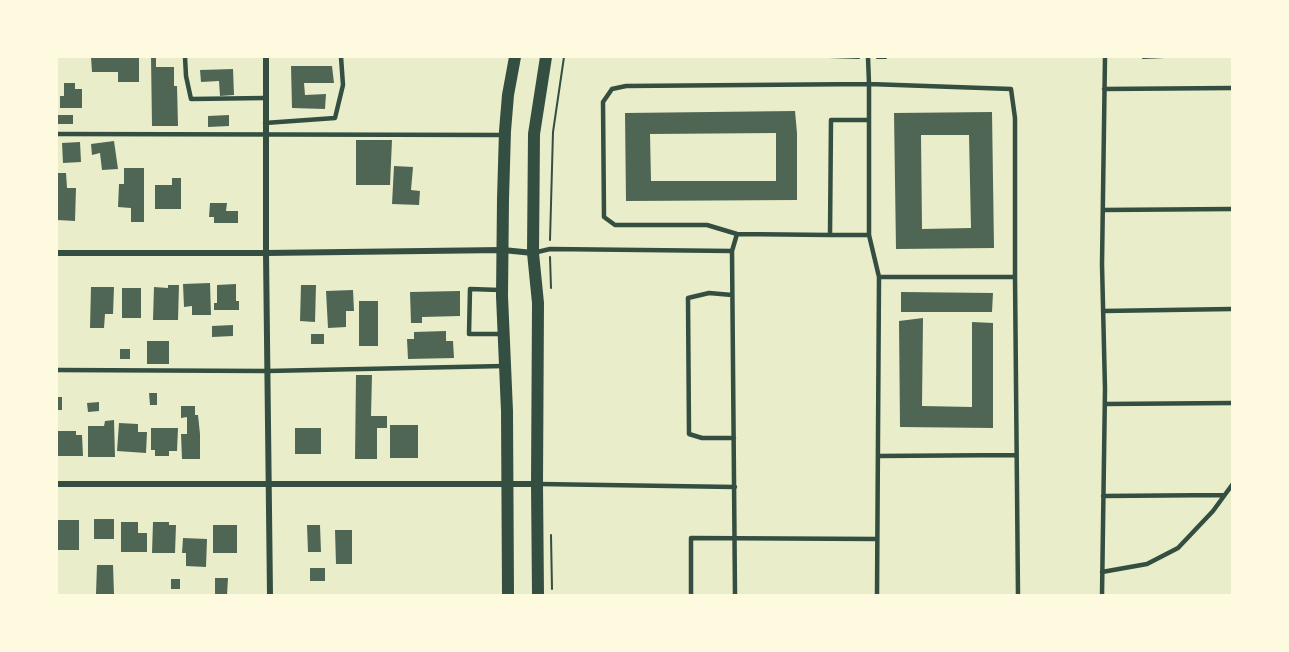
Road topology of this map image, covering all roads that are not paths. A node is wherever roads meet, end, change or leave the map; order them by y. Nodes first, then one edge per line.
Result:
1 (185, 57) edge
2 (266, 57) edge
3 (341, 57) edge
4 (515, 57) edge
5 (546, 57) edge
6 (868, 57) edge
7 (1105, 57) edge
8 (869, 84) junction
9 (1232, 88) edge
10 (1104, 89) junction
11 (265, 98) junction
12 (869, 120) junction
13 (265, 123) junction
14 (265, 133) junction
15 (57, 134) edge
16 (504, 135) junction
17 (1232, 209) edge
18 (1103, 210) junction
19 (736, 234) junction
20 (831, 235) junction
21 (869, 235) junction
22 (503, 250) junction
23 (732, 251) junction
24 (57, 253) edge
25 (266, 253) junction
26 (533, 253) junction
27 (1014, 276) junction
28 (879, 277) junction
29 (502, 290) junction
30 (732, 295) junction
31 (1232, 309) edge
32 (1103, 311) junction
33 (504, 334) junction
34 (505, 366) junction
35 (57, 370) edge
36 (267, 371) junction
37 (1232, 403) edge
38 (1105, 404) junction
39 (734, 438) junction
40 (1016, 455) junction
41 (878, 456) junction
42 (57, 484) edge
43 (507, 484) junction
44 (537, 484) junction
45 (268, 485) junction
46 (1232, 485) edge
47 (735, 487) junction
48 (1224, 495) junction
49 (1103, 496) junction
50 (735, 538) junction
51 (877, 539) junction
52 (1102, 572) junction
53 (270, 595) edge
54 (508, 595) edge
55 (538, 595) edge
56 (691, 595) edge
57 (735, 595) edge
58 (877, 595) edge
59 (1018, 595) edge
60 (1102, 595) edge

1 - 11 lane
2 - 11 street
3 - 13 lane
4 - 16 main road
5 - 26 main road
6 - 8 lane
7 - 10 lane
8 - 12 lane
8 - 19 lane
8 - 27 lane
9 - 10 lane
10 - 18 lane
11 - 13 street
12 - 20 lane
12 - 21 lane
13 - 14 street
14 - 15 lane
14 - 16 lane
14 - 25 street
16 - 22 main road
17 - 18 lane
18 - 32 lane
19 - 20 lane
19 - 23 lane
20 - 21 lane
21 - 28 lane
22 - 25 street
22 - 26 street
22 - 29 main road
23 - 26 lane
23 - 30 lane
24 - 25 street
25 - 36 street
26 - 44 main road
27 - 28 lane
27 - 40 lane
28 - 41 lane
29 - 33 main road
29 - 33 lane
30 - 39 lane
30 - 39 lane
31 - 32 lane
32 - 38 lane
33 - 34 main road
34 - 36 lane
34 - 43 main road
35 - 36 lane
36 - 45 street
37 - 38 lane
38 - 49 lane
39 - 47 lane
40 - 41 lane
40 - 59 lane
41 - 51 lane
42 - 45 street
43 - 44 street
43 - 45 street
43 - 54 main road
44 - 47 lane
44 - 55 main road
45 - 53 street
46 - 48 lane
47 - 50 lane
48 - 49 lane
48 - 52 lane
49 - 52 lane
50 - 51 lane
50 - 56 lane
50 - 57 lane
51 - 58 lane
52 - 60 lane

